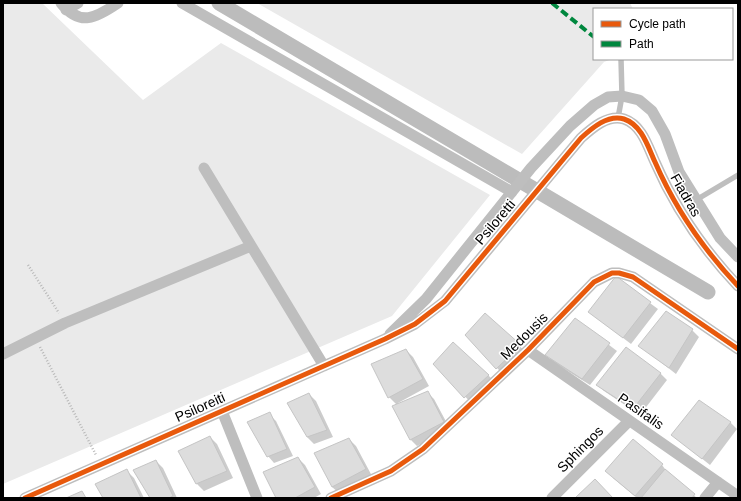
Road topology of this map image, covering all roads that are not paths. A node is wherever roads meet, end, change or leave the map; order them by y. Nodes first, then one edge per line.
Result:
1 (78, 3) edge
2 (118, 3) edge
3 (182, 3) edge
4 (64, 6) edge
5 (621, 60) edge
6 (622, 96) junction
7 (618, 118) junction
8 (204, 168) dead end
9 (738, 175) edge
10 (514, 190) junction
11 (696, 200) junction
12 (680, 209) junction
13 (251, 246) junction
14 (738, 257) edge
15 (738, 286) edge
16 (385, 339) junction
17 (738, 348) edge
18 (528, 350) junction
19 (3, 354) edge
20 (324, 366) junction
21 (222, 411) junction
22 (629, 421) junction
23 (718, 482) junction
24 (738, 496) edge
25 (24, 498) edge
26 (257, 498) edge
27 (331, 498) edge
28 (552, 498) edge
29 (705, 498) edge

1 - 4 street
2 - 4 street
3 - 10 street
5 - 6 lane
6 - 7 lane
6 - 10 street, Fiadras
6 - 11 street, Fiadras
7 - 12 street, Fiadras
7 - 16 street, Psiloretti
8 - 13 street
9 - 11 lane
10 - 16 street, Fiadras
11 - 12 street
11 - 14 street, Fiadras
12 - 15 street, Fiadras
13 - 19 street
13 - 20 street
16 - 20 street, Psiloreiti
17 - 18 street, Medousis
18 - 22 street, Pasifalis
18 - 27 street, Medousis
20 - 21 street, Psiloreiti
21 - 25 street, Psiloreiti
21 - 26 street
22 - 23 street, Pasifalis
22 - 28 street, Sphingos
23 - 24 street, Pasifalis
23 - 29 street

